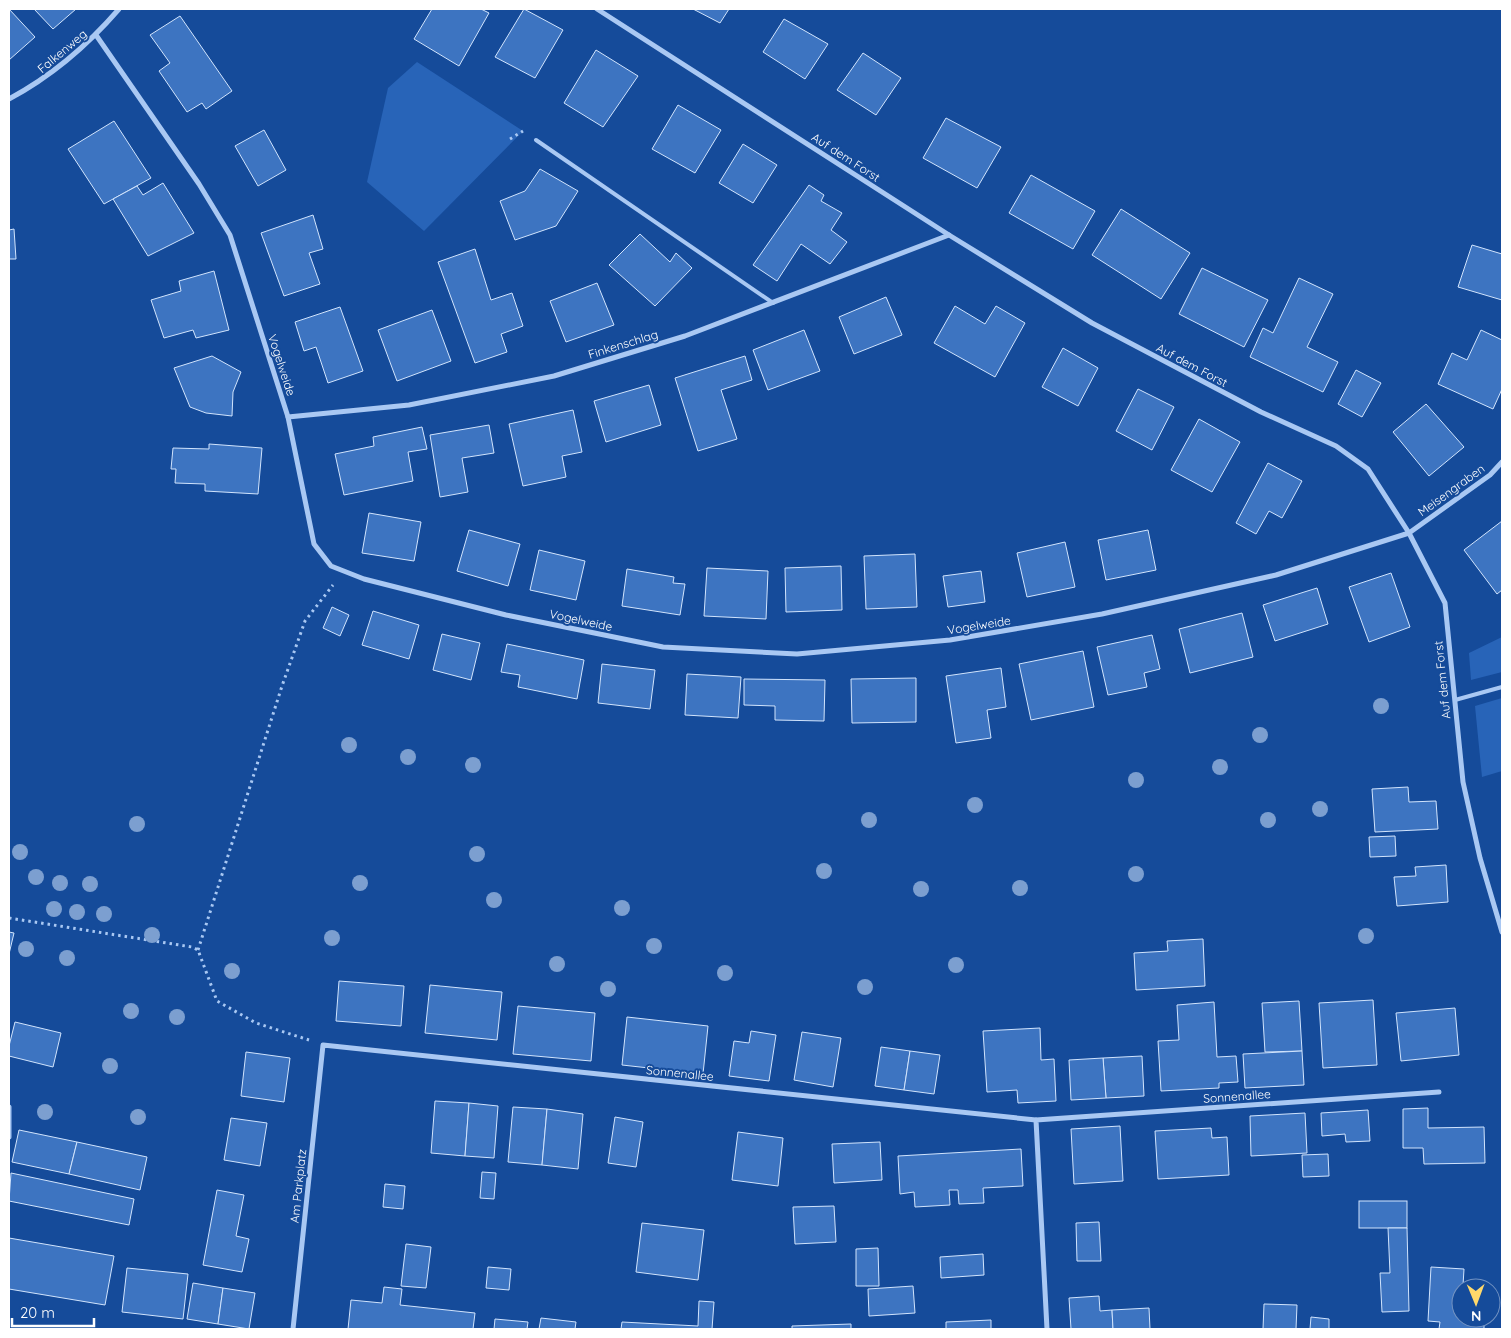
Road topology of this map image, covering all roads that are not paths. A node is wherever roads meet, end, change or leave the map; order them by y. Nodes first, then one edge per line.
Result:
1 (119, 9) edge
2 (597, 9) edge
3 (96, 35) junction
4 (9, 99) edge
5 (536, 140) dead end
6 (949, 234) junction
7 (774, 303) junction
8 (288, 417) junction
9 (1502, 462) edge
10 (1409, 533) junction
11 (1502, 687) edge
12 (1454, 700) junction
13 (1502, 932) edge
14 (323, 1045) joint
15 (1439, 1092) dead end
16 (9, 1107) edge
17 (1036, 1120) junction
18 (9, 1137) edge
19 (293, 1329) edge
20 (1047, 1329) edge

1 - 3 street, Falkenweg
2 - 6 street, Auf dem Forst
3 - 4 street, Falkenweg
3 - 8 street, Vogelweide
5 - 7 lane
6 - 7 street, Finkenschlag
6 - 10 street, Auf dem Forst
7 - 8 street, Finkenschlag
8 - 10 street, Vogelweide
9 - 10 street, Meisengraben
10 - 12 street, Auf dem Forst
11 - 12 lane
12 - 13 street, Auf dem Forst
14 - 17 street, Sonnenallee
14 - 19 street, Am Parkplatz
15 - 17 street, Sonnenallee
16 - 18 street
17 - 20 street

